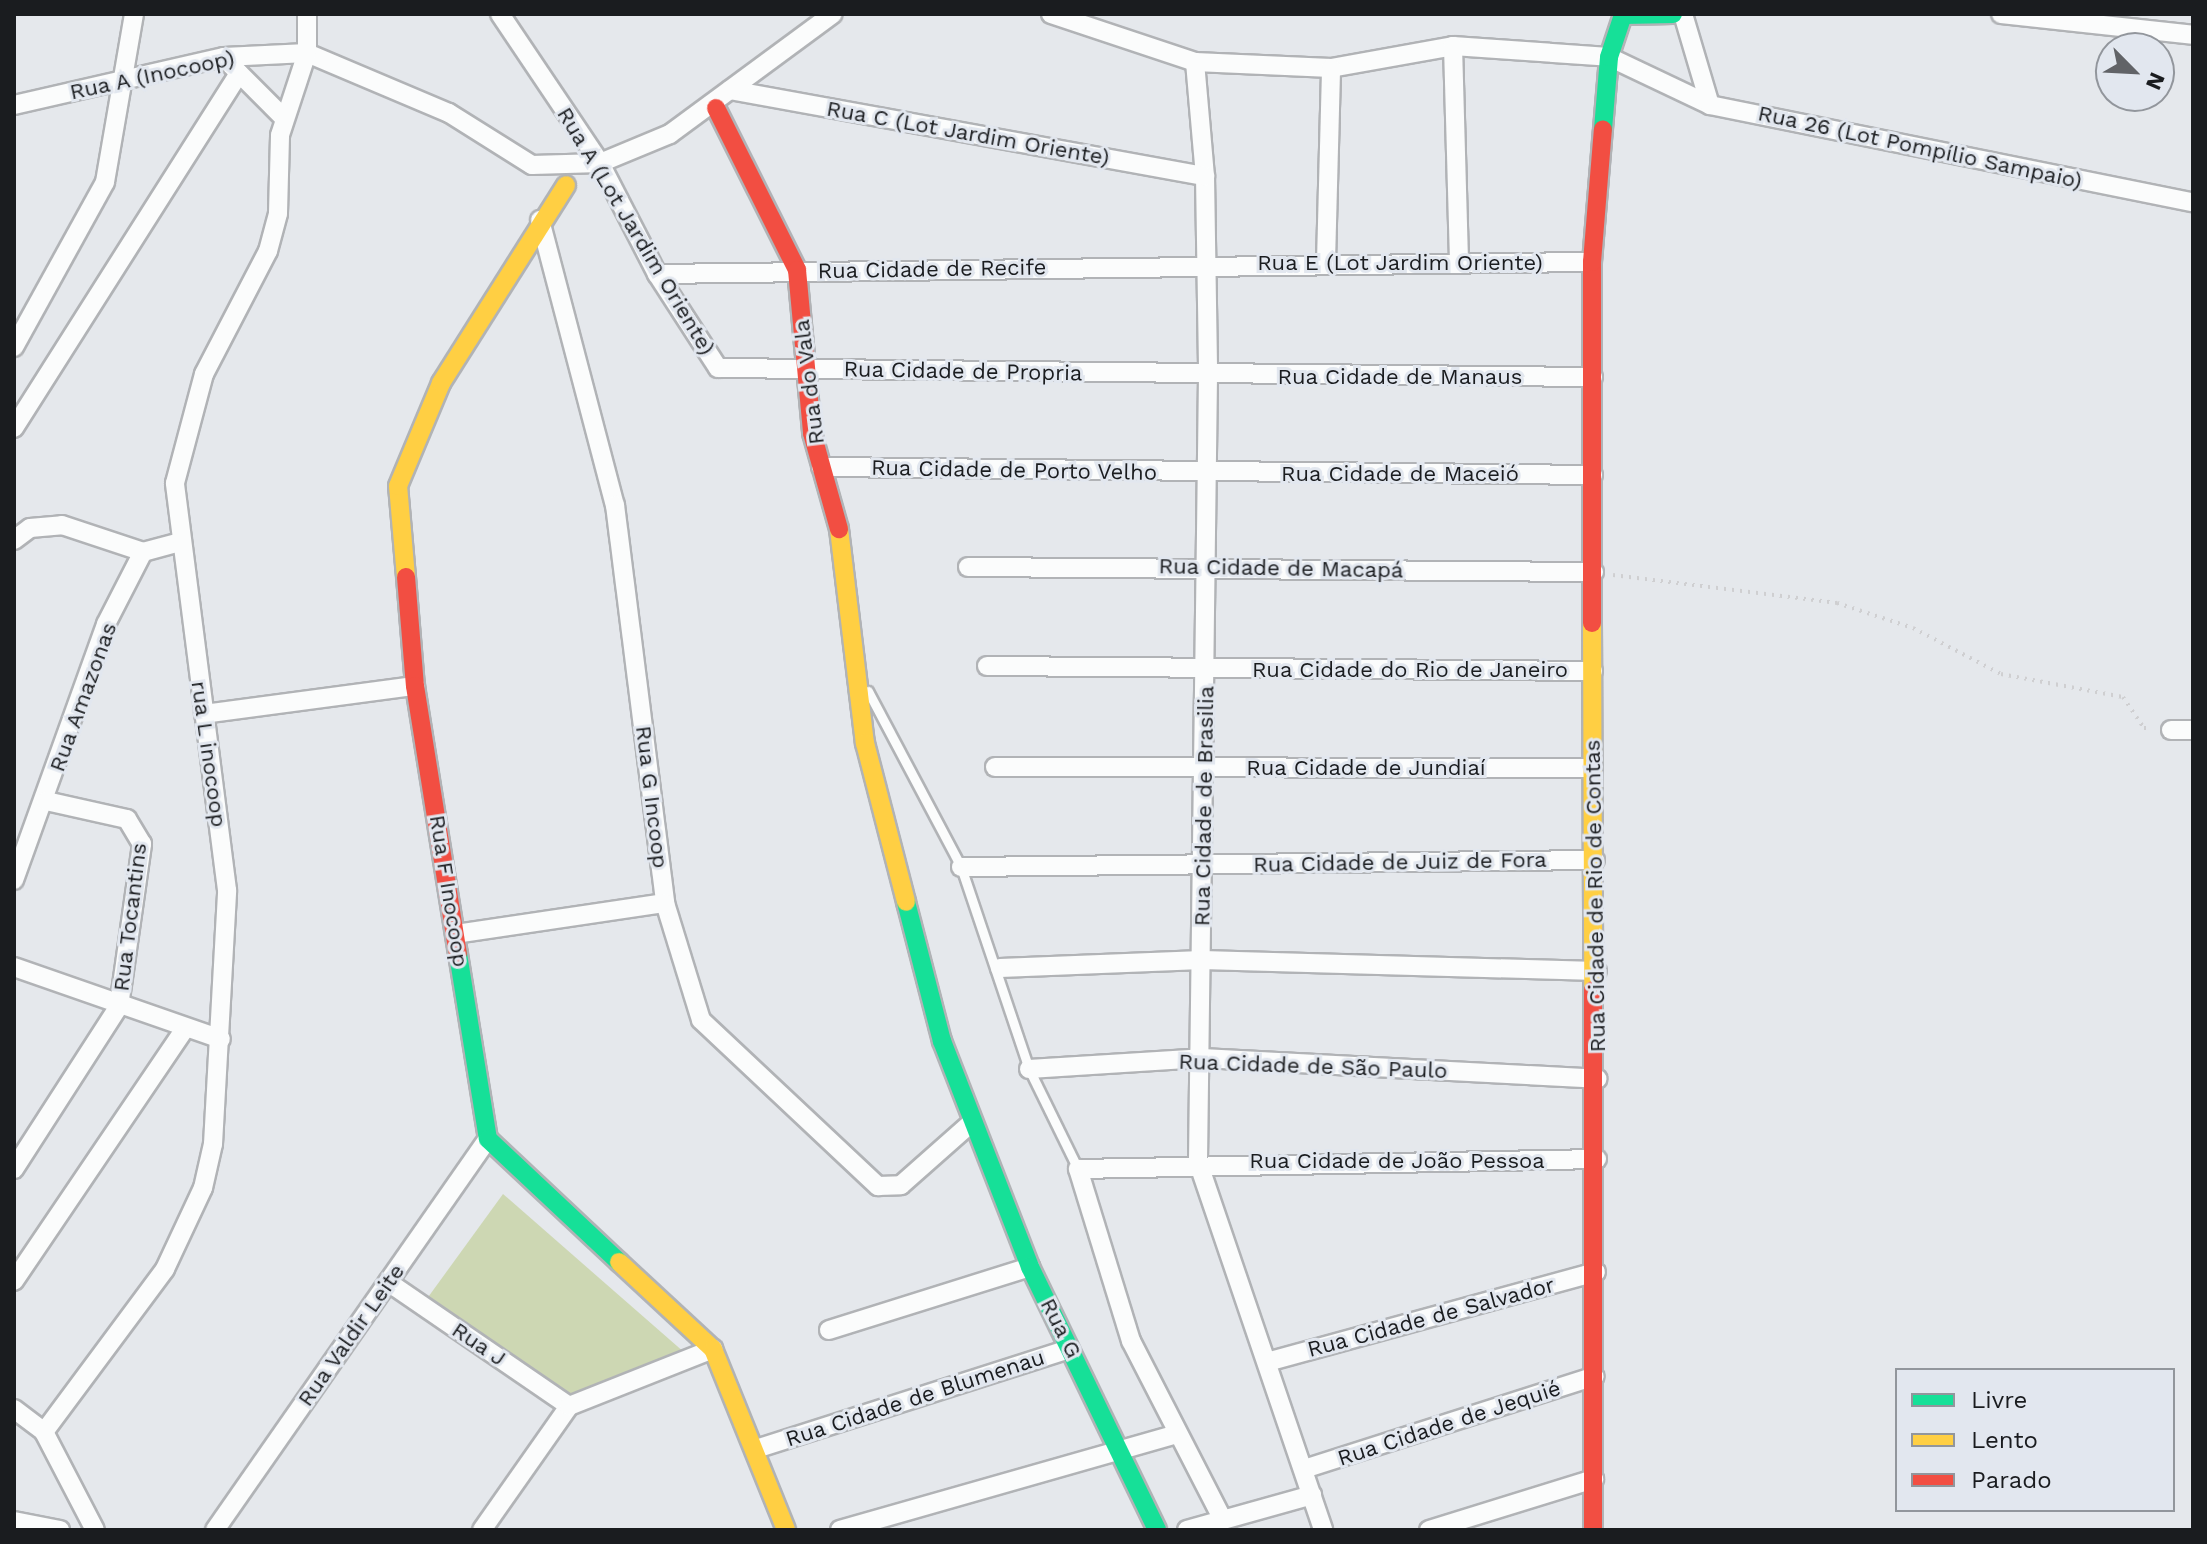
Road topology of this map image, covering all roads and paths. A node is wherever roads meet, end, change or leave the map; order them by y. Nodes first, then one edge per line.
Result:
1 (134, 14) edge
2 (307, 14) edge
3 (500, 14) edge
4 (833, 14) edge
5 (1051, 14) edge
6 (1673, 14) edge
7 (1683, 14) edge
8 (2001, 14) edge
9 (2193, 35) edge
10 (1453, 46) junction
11 (307, 53) junction
12 (224, 57) junction
13 (1609, 57) junction
14 (1195, 62) junction
15 (1331, 68) junction
16 (239, 73) junction
17 (120, 78) junction
18 (730, 90) junction
19 (14, 105) edge
20 (1710, 105) junction
21 (716, 108) dead end
22 (284, 118) junction
23 (600, 163) junction
24 (1205, 176) junction
25 (566, 185) dead end
26 (2193, 202) edge
27 (540, 220) junction
28 (1326, 262) junction
29 (1592, 262) junction
30 (1459, 263) junction
31 (1207, 266) junction
32 (797, 270) junction
33 (657, 274) junction
34 (14, 347) edge
35 (718, 368) joint
36 (807, 368) junction
37 (1208, 376) junction
38 (1593, 377) junction
39 (14, 428) edge
40 (821, 467) junction
41 (1208, 474) junction
42 (1593, 475) junction
43 (22, 523) edge
44 (14, 540) edge
45 (180, 542) junction
46 (143, 552) junction
47 (968, 567) dead end
48 (1205, 567) junction
49 (1594, 572) junction
50 (987, 666) dead end
51 (1206, 670) junction
52 (1593, 671) junction
53 (860, 679) junction
54 (415, 686) junction
55 (204, 714) junction
56 (2171, 730) joint
57 (2193, 730) edge
58 (995, 767) dead end
59 (1203, 767) junction
60 (1593, 768) junction
61 (46, 801) junction
62 (1595, 860) junction
63 (1205, 864) junction
64 (961, 867) junction
65 (14, 880) edge
66 (665, 903) junction
67 (455, 934) junction
68 (1202, 960) junction
69 (14, 967) edge
70 (1000, 968) junction
71 (1597, 971) junction
72 (119, 1006) junction
73 (183, 1031) junction
74 (221, 1039) junction
75 (1202, 1058) junction
76 (1029, 1069) junction
77 (1597, 1079) junction
78 (971, 1123) junction
79 (488, 1139) junction
80 (1597, 1159) junction
81 (1198, 1162) junction
82 (14, 1169) edge
83 (1078, 1169) junction
84 (1030, 1267) junction
85 (1596, 1272) junction
86 (14, 1281) edge
87 (388, 1282) junction
88 (829, 1330) dead end
89 (713, 1349) junction
90 (1070, 1349) junction
91 (1267, 1362) junction
92 (1595, 1376) junction
93 (569, 1406) junction
94 (14, 1409) edge
95 (44, 1432) junction
96 (1177, 1434) junction
97 (1122, 1445) junction
98 (759, 1448) junction
99 (1304, 1469) junction
100 (1594, 1479) junction
101 (1312, 1495) junction
102 (1223, 1520) junction
103 (14, 1521) edge
104 (60, 1530) edge
105 (95, 1530) edge
106 (215, 1530) edge
107 (482, 1530) edge
108 (786, 1530) edge
109 (840, 1530) edge
110 (1157, 1530) edge
111 (1187, 1530) edge
112 (1323, 1530) edge
113 (1429, 1530) edge
114 (1593, 1530) edge

1 - 17 street
2 - 11 street, rua L inocoop
3 - 23 street, Rua A (Lot Jardim Oriente)
4 - 18 street
5 - 14 street
6 - 13 street, Rua Cidade de Rio de Contas
7 - 20 street
8 - 9 street
10 - 13 street
10 - 15 street
10 - 30 street
11 - 12 street, Rua A (Inocoop)
11 - 22 street, rua L inocoop
11 - 23 street, Rua A (Inocoop)
12 - 16 street
12 - 17 street, Rua A (Inocoop)
13 - 20 street, Rua 26 (Lot Pompílio Sampaio)
13 - 29 street, Rua Cidade de Rio de Contas
14 - 15 street
14 - 24 street, Rua Cidade de Brasilia
15 - 28 street
16 - 22 street
16 - 39 street
17 - 19 street, Rua A (Inocoop)
17 - 34 street
18 - 23 street
18 - 24 street, Rua C (Lot Jardim Oriente)
20 - 26 street, Rua 26 (Lot Pompílio Sampaio)
21 - 32 street
22 - 45 street, rua L inocoop
23 - 33 street, Rua A (Lot Jardim Oriente)
24 - 31 street, Rua Cidade de Brasilia
25 - 27 street, Rua F Inocoop
27 - 54 street, Rua F Inocoop
27 - 66 street, Rua G Incoop
28 - 30 street, Rua E (Lot Jardim Oriente)
28 - 31 street, Rua E (Lot Jardim Oriente)
29 - 30 street, Rua E (Lot Jardim Oriente)
29 - 38 street, Rua Cidade de Rio de Contas
31 - 32 street, Rua Cidade de Recife
31 - 37 street, Rua Cidade de Brasilia
32 - 33 street, Rua Cidade de Recife
32 - 36 street, Rua do Vala
33 - 35 street, Rua A (Lot Jardim Oriente)
35 - 36 street, Rua Cidade de Propria
36 - 37 street, Rua Cidade de Propria
36 - 40 street, Rua do Vala
37 - 38 street, Rua Cidade de Manaus
37 - 41 street, Rua Cidade de Brasilia
38 - 42 street, Rua Cidade de Rio de Contas
40 - 41 street, Rua Cidade de Porto Velho
40 - 53 street, Rua do Vala
41 - 42 street, Rua Cidade de Maceió
41 - 48 street, Rua Cidade de Brasilia
42 - 49 street, Rua Cidade de Rio de Contas
43 - 44 street
43 - 46 street
45 - 46 street
45 - 55 street, rua L inocoop
46 - 61 street, Rua Amazonas
47 - 48 street, Rua Cidade de Macapá
48 - 49 street, Rua Cidade de Macapá
48 - 51 street, Rua Cidade de Brasilia
49 - 52 street, Rua Cidade de Rio de Contas
49 - 56 path
50 - 51 street, Rua Cidade do Rio de Janeiro
51 - 52 street, Rua Cidade do Rio de Janeiro
51 - 59 street, Rua Cidade de Brasilia
52 - 60 street, Rua Cidade de Rio de Contas
53 - 64 lane
53 - 78 street, Rua G
54 - 55 street
54 - 67 street, Rua F Inocoop
55 - 74 street, rua L inocoop
56 - 57 street
58 - 59 street, Rua Cidade de Jundiaí
59 - 60 street, Rua Cidade de Jundiaí
59 - 63 street, Rua Cidade de Brasilia
60 - 62 street, Rua Cidade de Rio de Contas
61 - 65 street, Rua Amazonas
61 - 72 street, Rua Tocantins
62 - 63 street, Rua Cidade de Juiz de Fora
62 - 71 street, Rua Cidade de Rio de Contas
63 - 64 street, Rua Cidade de Juiz de Fora
63 - 68 street, Rua Cidade de Brasilia
64 - 70 lane
66 - 67 street
66 - 78 street, Rua G Incoop
67 - 79 street, Rua F Inocoop
68 - 70 street
68 - 71 street
68 - 75 street, Rua Cidade de Brasilia
69 - 72 street
70 - 76 lane
71 - 77 street, Rua Cidade de Rio de Contas
72 - 73 street
72 - 82 street, Rua Tocantins
73 - 74 street
73 - 86 street
74 - 95 street, rua L inocoop
75 - 76 street, Rua Cidade de São Paulo
75 - 77 street, Rua Cidade de São Paulo
75 - 81 street, Rua Cidade de Brasilia
76 - 83 lane
77 - 80 street, Rua Cidade de Rio de Contas
78 - 84 street, Rua G
79 - 87 street, Rua Valdir Leite
79 - 89 street
80 - 81 street, Rua Cidade de João Pessoa
80 - 85 street, Rua Cidade de Rio de Contas
81 - 83 street, Rua Cidade de João Pessoa
81 - 91 street, Rua Cidade de Brasilia
83 - 96 street
84 - 88 street
84 - 90 street, Rua G
85 - 91 street, Rua Cidade de Salvador
85 - 92 street, Rua Cidade de Rio de Contas
87 - 93 street, Rua J
87 - 106 street, Rua Valdir Leite
89 - 93 street
89 - 98 street
90 - 97 street, Rua G
90 - 98 street, Rua Cidade de Blumenau
91 - 99 street, Rua Cidade de Brasilia
92 - 99 street, Rua Cidade de Jequié
92 - 100 street, Rua Cidade de Rio de Contas
93 - 107 street
94 - 95 street
95 - 105 street
96 - 97 street
96 - 102 street
97 - 109 street
97 - 110 street, Rua G
98 - 108 street
99 - 101 street, Rua Cidade de Brasilia
100 - 113 street
100 - 114 street, Rua Cidade de Rio de Contas
101 - 102 street
101 - 112 street, Rua Cidade de Brasilia
102 - 111 street
103 - 104 street

